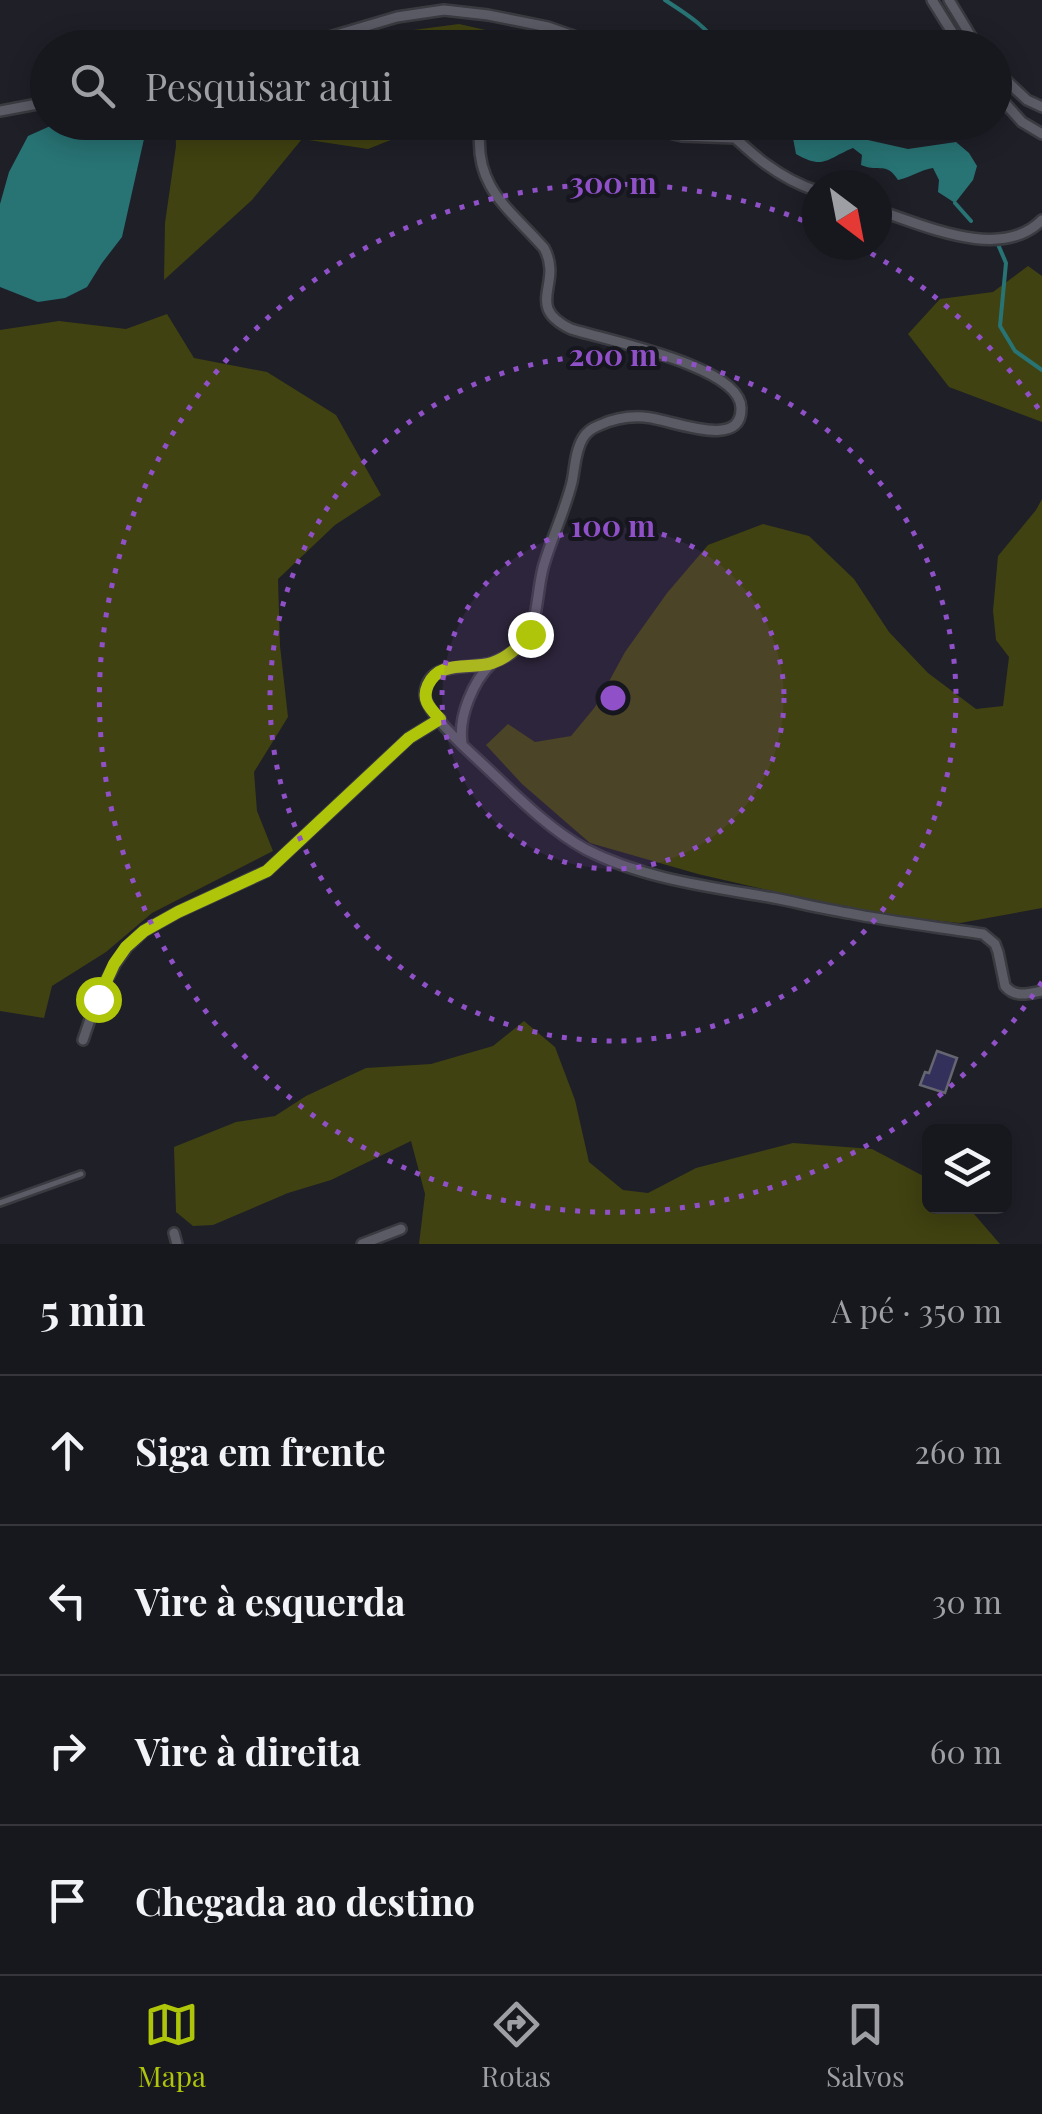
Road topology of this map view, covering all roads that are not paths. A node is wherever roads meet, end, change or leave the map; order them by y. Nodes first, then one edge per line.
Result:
1 (932, 0) edge
2 (949, 0) edge
3 (352, 30) edge
4 (557, 30) edge
5 (951, 30) edge
6 (967, 30) edge
7 (1012, 86) edge
8 (30, 105) edge
9 (1042, 107) edge
10 (0, 111) edge
11 (1012, 111) edge
12 (1042, 134) edge
13 (479, 140) edge
14 (736, 140) edge
15 (802, 186) edge
16 (892, 215) edge
17 (1042, 220) edge
18 (492, 663) junction
19 (440, 719) junction
20 (463, 746) junction
21 (1042, 991) edge
22 (83, 1040) dead end
23 (81, 1174) dead end
24 (0, 1203) edge
25 (401, 1229) dead end
26 (362, 1244) edge

1 - 5 street
2 - 6 street
3 - 4 street
7 - 9 street
8 - 10 street
11 - 12 street
13 - 18 street
14 - 15 street
16 - 17 street
18 - 19 street
18 - 20 street
19 - 20 street
19 - 22 street
20 - 21 street
23 - 24 lane
25 - 26 street

